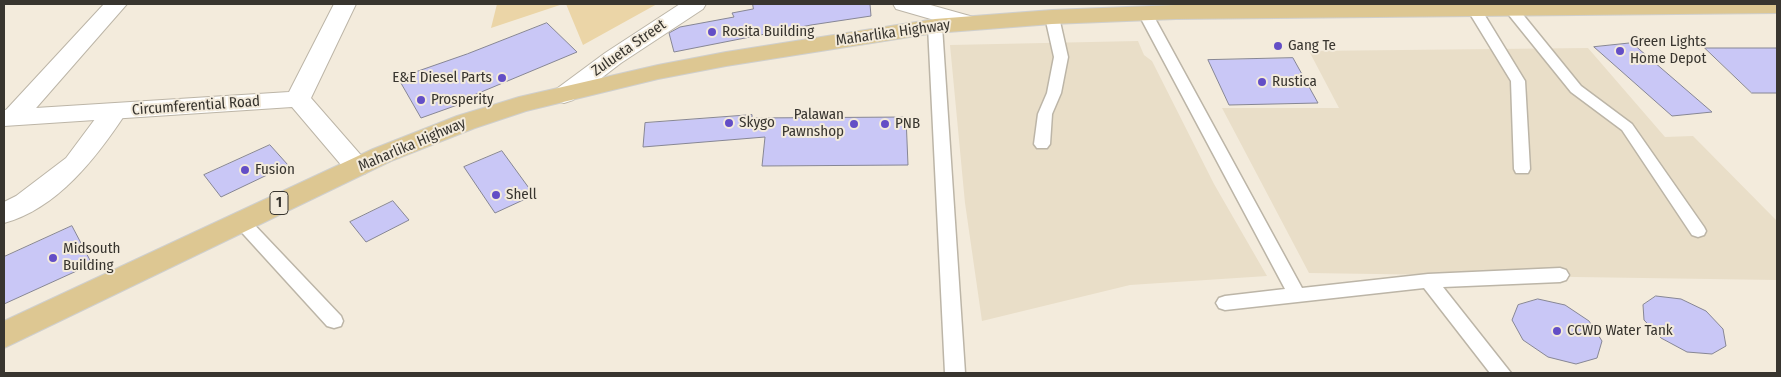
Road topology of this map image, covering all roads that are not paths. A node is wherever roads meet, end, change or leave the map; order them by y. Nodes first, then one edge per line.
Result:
1 (116, 4) edge
2 (345, 4) edge
3 (695, 4) edge
4 (904, 4) edge
5 (1546, 6) edge
6 (1608, 6) edge
7 (1777, 6) edge
8 (1293, 7) edge
9 (1370, 7) edge
10 (1474, 9) junction
11 (1511, 9) junction
12 (1145, 13) junction
13 (1052, 17) junction
14 (969, 22) junction
15 (935, 26) junction
16 (564, 94) junction
17 (298, 99) junction
18 (113, 113) junction
19 (9, 118) edge
20 (1042, 144) dead end
21 (358, 167) junction
22 (1522, 169) dead end
23 (4, 213) edge
24 (241, 221) junction
25 (1698, 231) dead end
26 (1560, 276) dead end
27 (1428, 281) junction
28 (1298, 295) junction
29 (1225, 303) dead end
30 (334, 322) dead end
31 (4, 335) edge
32 (955, 373) edge
33 (1502, 373) edge

1 - 19 street
2 - 17 street
3 - 16 street, Zulueta Street
4 - 14 street
5 - 6 main road, Maharlika Highway / 1
5 - 11 main road, Maharlika Highway / 1
6 - 7 main road, Maharlika Highway / 1
8 - 9 main road, Maharlika Highway / 1
8 - 12 main road, Maharlika Highway / 1
9 - 10 main road, Maharlika Highway / 1
10 - 11 main road, Maharlika Highway / 1
10 - 22 lane
11 - 25 lane
12 - 13 main road, Maharlika Highway / 1
12 - 28 lane
13 - 14 main road, Maharlika Highway / 1
13 - 20 lane
14 - 15 main road, Maharlika Highway / 1
15 - 16 main road, Maharlika Highway / 1
15 - 32 lane
16 - 21 main road, Maharlika Highway / 1
17 - 18 street, Circumferential Road
17 - 21 street
18 - 19 street, Circumferential Road
18 - 23 street
21 - 24 main road, Maharlika Highway / 1
24 - 30 lane
24 - 31 main road, Maharlika Highway / 1
26 - 27 lane
27 - 28 lane
27 - 33 lane
28 - 29 lane

